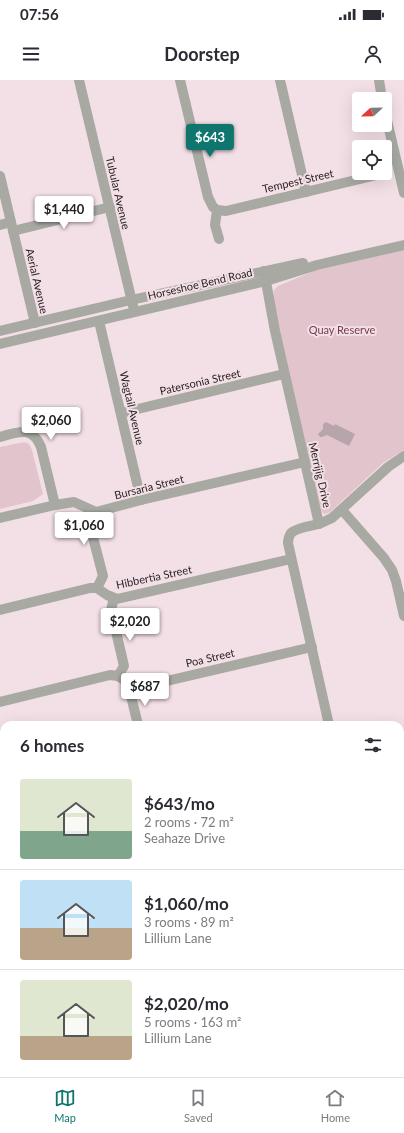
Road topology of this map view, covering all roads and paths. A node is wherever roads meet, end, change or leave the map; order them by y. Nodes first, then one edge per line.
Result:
1 (79, 80) edge
2 (180, 80) edge
3 (280, 80) edge
4 (380, 80) edge
5 (381, 92) edge
6 (389, 132) edge
7 (398, 170) junction
8 (392, 171) edge
9 (0, 176) edge
10 (356, 180) edge
11 (306, 192) junction
12 (404, 193) edge
13 (110, 207) junction
14 (217, 210) junction
15 (0, 225) edge
16 (12, 226) junction
17 (404, 238) edge
18 (219, 239) dead end
19 (404, 245) edge
20 (265, 276) junction
21 (131, 300) junction
22 (134, 312) junction
23 (99, 320) junction
24 (35, 323) junction
25 (0, 331) edge
26 (0, 344) edge
27 (284, 374) junction
28 (121, 412) junction
29 (0, 437) edge
30 (404, 456) edge
31 (305, 462) junction
32 (141, 500) junction
33 (55, 504) junction
34 (342, 510) junction
35 (93, 511) junction
36 (0, 518) edge
37 (319, 524) junction
38 (291, 559) junction
39 (97, 588) junction
40 (114, 598) junction
41 (0, 610) edge
42 (404, 616) edge
43 (312, 647) junction
44 (118, 676) junction
45 (136, 686) junction
46 (0, 702) edge
47 (137, 721) edge
48 (328, 721) edge

1 - 13 street, Tubular Avenue
2 - 14 street
3 - 11 street
4 - 5 street
6 - 7 street
7 - 8 street, Tempest Street
7 - 12 street
9 - 16 street, Aerial Avenue
10 - 11 street, Tempest Street
11 - 14 street, Tempest Street
13 - 16 street
13 - 21 street, Tubular Avenue
14 - 18 street
15 - 16 street
16 - 24 street, Aerial Avenue
17 - 20 street, Horseshoe Bend Road
19 - 20 street, Horseshoe Bend Road
20 - 21 street, Horseshoe Bend Road
20 - 22 street, Horseshoe Bend Road
20 - 27 street, Merrijig Drive
21 - 22 street, Tubular Avenue
21 - 24 street, Horseshoe Bend Road
22 - 23 street, Horseshoe Bend Road
23 - 26 street, Horseshoe Bend Road
23 - 28 street, Wagtail Avenue
24 - 25 street, Horseshoe Bend Road
27 - 28 street, Patersonia Street
27 - 31 street, Merrijig Drive
28 - 32 street, Wagtail Avenue
29 - 33 street
30 - 34 street
31 - 32 street, Bursaria Street
31 - 37 street, Merrijig Drive
32 - 35 street, Bursaria Street
33 - 35 street
33 - 36 street
34 - 37 street
34 - 42 street
35 - 39 street
37 - 38 street, Merrijig Drive
38 - 40 street, Hibbertia Street
38 - 43 street, Merrijig Drive
39 - 40 street, Hibbertia Street
39 - 41 street
40 - 44 street
43 - 45 street, Poa Street
43 - 48 street, Merrijig Drive
44 - 45 street
44 - 46 street
45 - 47 street

